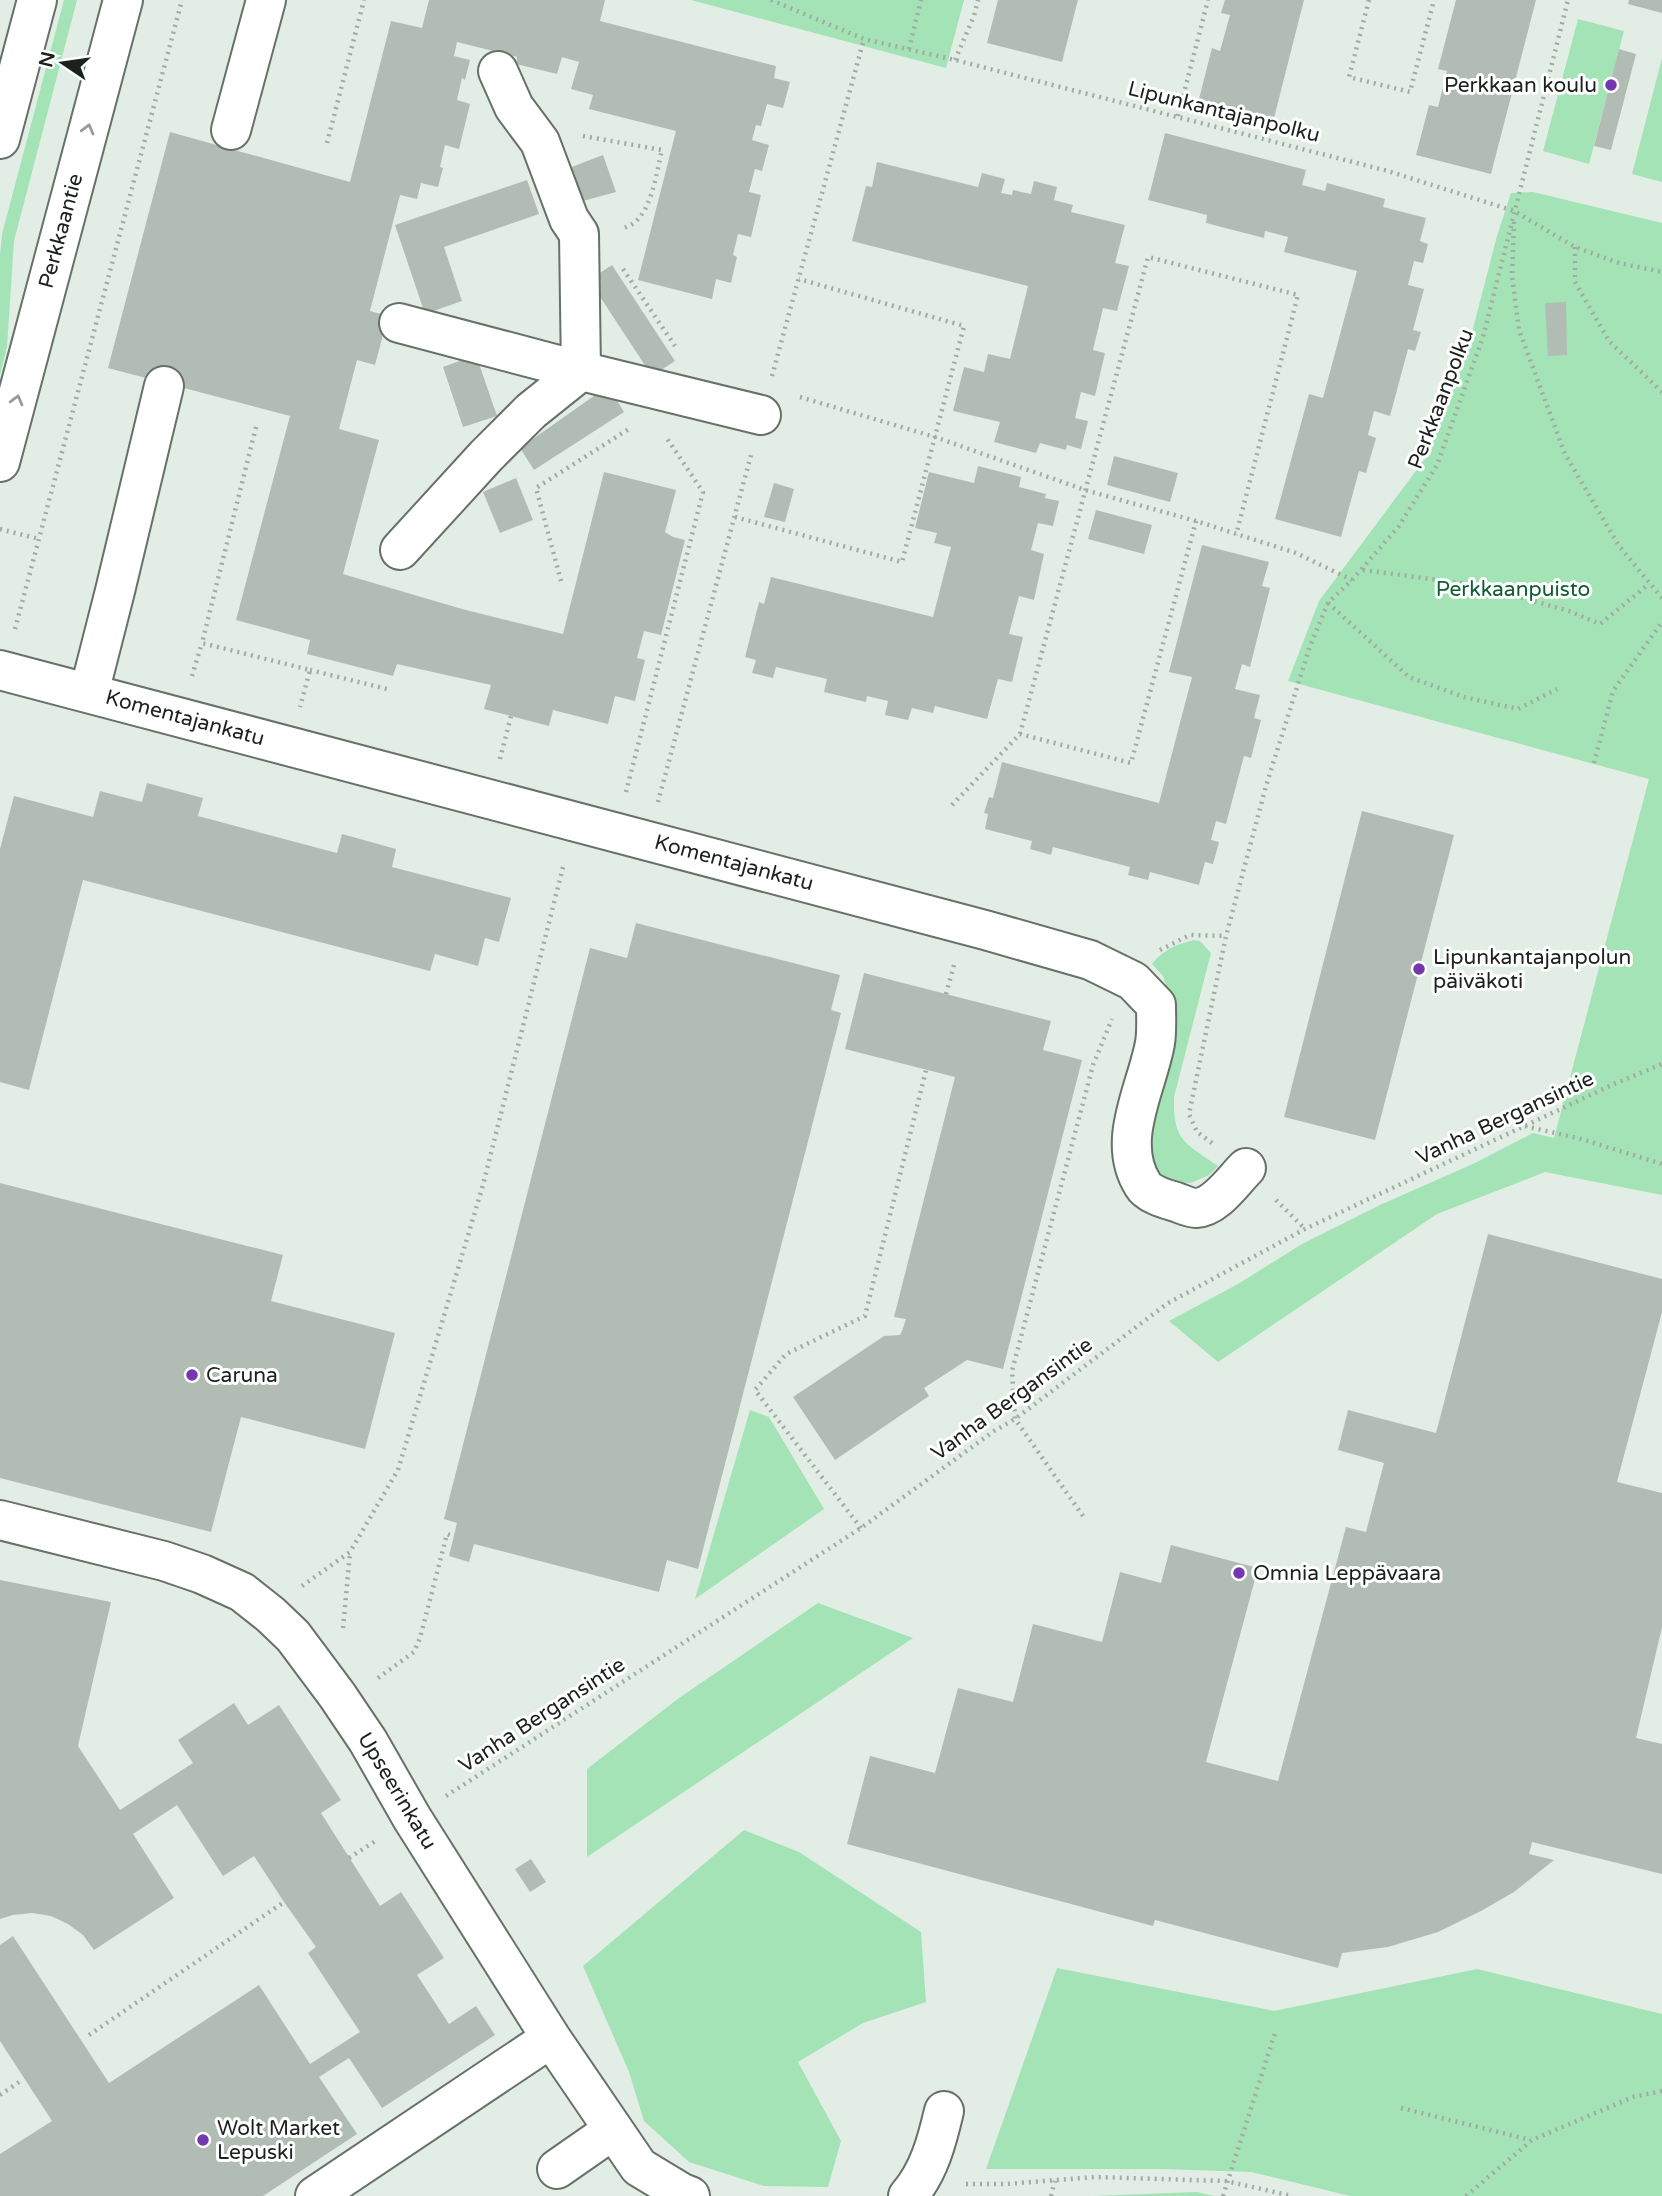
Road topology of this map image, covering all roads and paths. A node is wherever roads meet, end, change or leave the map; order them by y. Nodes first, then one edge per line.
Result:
1 (37, 0) edge
2 (123, 0) edge
3 (183, 0) edge
4 (266, 0) edge
5 (363, 0) edge
6 (771, 0) edge
7 (921, 0) edge
8 (978, 0) edge
9 (1208, 0) edge
10 (1369, 0) edge
11 (1434, 0) edge
12 (1568, 0) edge
13 (864, 39) junction
14 (909, 49) junction
15 (955, 60) junction
16 (498, 71) dead end
17 (1178, 116) junction
18 (526, 126) junction
19 (231, 130) dead end
20 (0, 139) edge
21 (327, 143) dead end
22 (1514, 211) junction
23 (579, 234) junction
24 (1575, 247) junction
25 (1662, 272) edge
26 (799, 278) junction
27 (399, 323) dead end
28 (581, 371) junction
29 (164, 386) dead end
30 (1662, 391) edge
31 (765, 402) junction
32 (683, 404) junction
33 (256, 427) dead end
34 (936, 437) junction
35 (0, 462) edge
36 (1086, 490) junction
37 (735, 517) junction
38 (1196, 521) junction
39 (0, 529) edge
40 (1236, 535) junction
41 (39, 539) junction
42 (400, 550) dead end
43 (1362, 570) junction
44 (1352, 580) junction
45 (561, 581) dead end
46 (1649, 584) junction
47 (1662, 598) edge
48 (1328, 603) junction
49 (1662, 622) edge
50 (202, 643) junction
51 (2, 670) edge
52 (310, 670) junction
53 (190, 683) dead end
54 (387, 689) dead end
55 (1557, 690) dead end
56 (89, 693) junction
57 (298, 714) dead end
58 (511, 716) dead end
59 (1020, 734) junction
60 (1594, 763) dead end
61 (498, 765) dead end
62 (626, 793) dead end
63 (952, 805) dead end
64 (575, 821) junction
65 (648, 840) junction
66 (957, 954) dead end
67 (946, 994) dead end
68 (1113, 1015) dead end
69 (1662, 1064) edge
70 (926, 1070) dead end
71 (1524, 1126) junction
72 (1662, 1164) edge
73 (1246, 1168) junction
74 (1305, 1229) junction
75 (1014, 1419) junction
76 (1083, 1516) dead end
77 (0, 1520) edge
78 (861, 1528) junction
79 (454, 1536) dead end
80 (350, 1552) junction
81 (271, 1615) junction
82 (342, 1635) dead end
83 (377, 1679) dead end
84 (412, 1818) junction
85 (284, 1902) dead end
86 (1275, 2033) dead end
87 (89, 2035) dead end
88 (551, 2038) junction
89 (19, 2082) dead end
90 (1662, 2091) edge
91 (0, 2095) edge
92 (1401, 2108) dead end
93 (944, 2111) dead end
94 (613, 2130) junction
95 (1532, 2140) junction
96 (558, 2169) dead end
97 (1055, 2181) junction
98 (1226, 2181) junction
99 (954, 2184) dead end
100 (684, 2195) edge
101 (315, 2196) edge
102 (908, 2196) edge
103 (1051, 2196) edge
104 (1223, 2196) edge
105 (1292, 2196) edge
106 (1466, 2196) edge

1 - 20 street
35 -> 2 street, Perkkaantie
3 - 41 path
4 - 19 street
5 - 21 path
6 - 13 path, Lipunkantajanpolku
7 - 14 path
8 - 15 path
9 - 17 path
10 - 11 path
12 - 22 path, Perkkaanpolku
13 - 14 path, Lipunkantajanpolku
13 - 26 path
14 - 15 path, Lipunkantajanpolku
15 - 17 path, Lipunkantajanpolku
16 - 18 street
17 - 22 path, Lipunkantajanpolku
18 - 23 street
18 - 23 path
22 - 24 path, Lipunkantajanpolku
22 - 43 path, Perkkaanpolku
22 - 46 path
23 - 28 street
23 - 32 path
24 - 25 path, Lipunkantajanpolku
24 - 30 path
26 - 31 path
26 - 34 path
27 - 28 street
28 - 32 street
28 - 42 street
29 - 56 street
31 - 32 street
31 - 34 path
31 - 37 path
32 - 45 path
32 - 62 path
33 - 50 path
34 - 36 path
34 - 37 path
36 - 38 path
36 - 40 path
36 - 59 path
37 - 65 path
38 - 40 path
38 - 59 path
39 - 41 path
40 - 44 path
41 - 51 path
43 - 44 path, Perkkaanpolku
43 - 46 path
44 - 48 path, Perkkaanpolku
46 - 47 path
48 - 55 path
48 - 73 path, Perkkaanpolku
49 - 60 path
50 - 52 path
50 - 53 path
51 - 56 street, Komentajankatu
52 - 54 path
52 - 57 path
56 - 64 street, Komentajankatu
58 - 61 path
59 - 63 path
64 - 65 street, Komentajankatu
64 - 80 path
65 - 73 street, Komentajankatu
66 - 67 path
68 - 75 path
69 - 71 path, Vanha Bergansintie
70 - 78 path
71 - 72 path
71 - 74 path, Vanha Bergansintie
73 - 74 path, Perkkaanpolku
74 - 75 path, Vanha Bergansintie
75 - 76 path
75 - 78 path, Vanha Bergansintie
77 - 81 street, Upseerinkatu
78 - 84 path, Vanha Bergansintie
79 - 83 path
80 - 81 path
80 - 82 path
81 - 84 street, Upseerinkatu
84 - 88 street, Upseerinkatu
85 - 87 path
86 - 98 path
88 - 94 street, Upseerinkatu
88 - 101 street
89 - 91 path
90 - 95 path
92 - 95 path
93 - 102 street
94 - 96 street
94 - 100 street, Upseerinkatu
95 - 106 path
97 - 98 path
97 - 99 path
97 - 103 path
98 - 104 path
98 - 105 path

